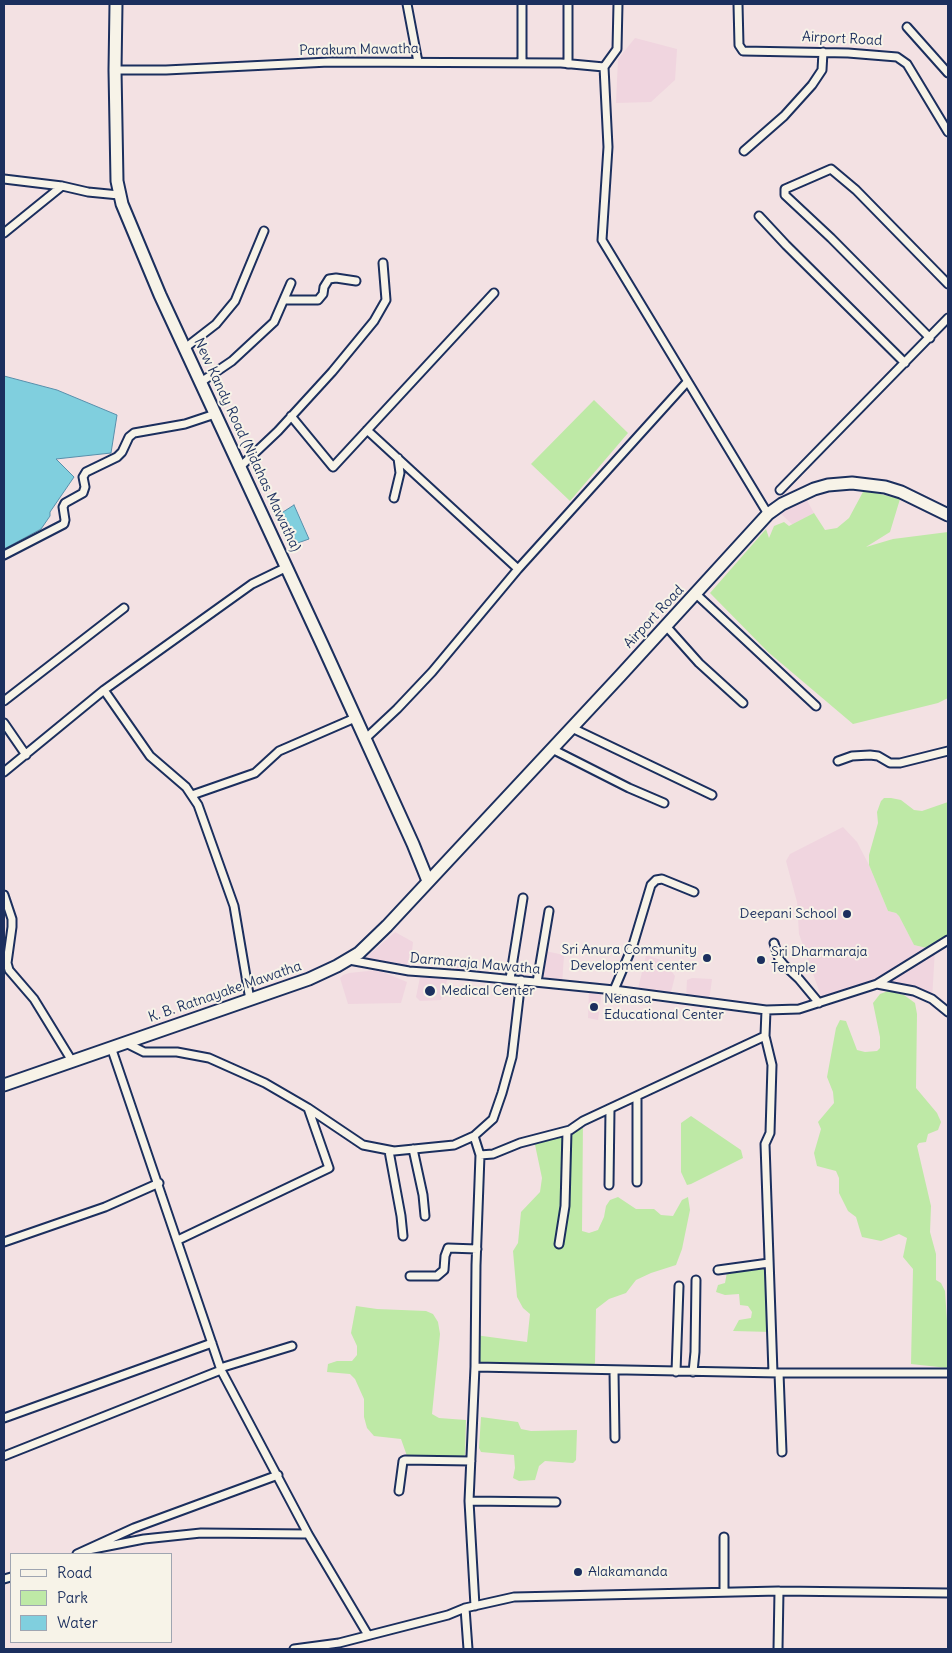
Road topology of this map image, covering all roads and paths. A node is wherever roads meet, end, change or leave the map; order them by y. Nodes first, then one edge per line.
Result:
1 (116, 4) edge
2 (407, 4) edge
3 (522, 4) edge
4 (568, 4) edge
5 (618, 4) edge
6 (738, 4) edge
7 (907, 27) dead end
8 (823, 52) junction
9 (418, 62) junction
10 (522, 63) junction
11 (568, 64) junction
12 (604, 67) junction
13 (115, 70) junction
14 (948, 73) edge
15 (948, 132) edge
16 (744, 151) dead end
17 (4, 179) edge
18 (62, 186) junction
19 (119, 195) junction
20 (759, 216) dead end
21 (264, 231) dead end
22 (4, 233) edge
23 (383, 262) dead end
24 (356, 281) dead end
25 (290, 284) dead end
26 (948, 284) edge
27 (494, 293) dead end
28 (284, 300) junction
29 (948, 318) edge
30 (930, 338) junction
31 (186, 348) junction
32 (905, 363) junction
33 (201, 382) junction
34 (687, 382) junction
35 (215, 414) junction
36 (291, 416) junction
37 (367, 430) junction
38 (398, 458) junction
39 (240, 467) junction
40 (780, 490) dead end
41 (394, 498) dead end
42 (768, 514) junction
43 (948, 515) edge
44 (4, 554) edge
45 (287, 567) junction
46 (518, 569) junction
47 (696, 594) junction
48 (124, 608) dead end
49 (666, 626) junction
50 (104, 690) junction
51 (4, 701) edge
52 (743, 703) dead end
53 (816, 706) dead end
54 (355, 718) junction
55 (4, 723) edge
56 (572, 728) junction
57 (365, 739) junction
58 (552, 749) junction
59 (948, 751) edge
60 (26, 755) junction
61 (838, 760) dead end
62 (4, 772) edge
63 (192, 795) junction
64 (712, 795) dead end
65 (664, 803) dead end
66 (428, 881) junction
67 (694, 892) dead end
68 (4, 895) edge
69 (523, 898) dead end
70 (549, 911) dead end
71 (948, 940) edge
72 (774, 943) dead end
73 (348, 960) junction
74 (510, 979) junction
75 (521, 980) junction
76 (536, 982) junction
77 (877, 984) junction
78 (614, 990) junction
79 (250, 1000) junction
80 (819, 1003) junction
81 (766, 1010) junction
82 (948, 1012) edge
83 (765, 1036) junction
84 (126, 1042) junction
85 (111, 1047) junction
86 (72, 1061) junction
87 (4, 1085) edge
88 (637, 1097) junction
89 (308, 1108) junction
90 (610, 1110) junction
91 (567, 1131) junction
92 (474, 1136) junction
93 (413, 1149) junction
94 (390, 1151) junction
95 (480, 1155) junction
96 (637, 1182) dead end
97 (159, 1183) junction
98 (608, 1185) dead end
99 (425, 1216) dead end
100 (403, 1236) dead end
101 (178, 1240) junction
102 (4, 1242) edge
103 (559, 1244) dead end
104 (477, 1250) junction
105 (768, 1263) junction
106 (718, 1270) dead end
107 (410, 1276) dead end
108 (696, 1280) dead end
109 (679, 1286) dead end
110 (212, 1343) junction
111 (292, 1346) dead end
112 (475, 1367) junction
113 (221, 1369) junction
114 (614, 1370) junction
115 (676, 1372) junction
116 (693, 1372) junction
117 (776, 1373) junction
118 (948, 1373) edge
119 (4, 1418) edge
120 (615, 1438) dead end
121 (782, 1452) dead end
122 (4, 1456) edge
123 (471, 1462) junction
124 (278, 1475) junction
125 (399, 1491) dead end
126 (469, 1501) junction
127 (556, 1502) dead end
128 (308, 1534) junction
129 (724, 1537) dead end
130 (88, 1550) junction
131 (80, 1553) edge
132 (779, 1591) junction
133 (724, 1592) junction
134 (948, 1592) edge
135 (475, 1606) junction
136 (466, 1608) junction
137 (368, 1635) junction
138 (294, 1649) edge
139 (468, 1649) edge
140 (778, 1649) edge

1 - 13 main road, New Kandy Road (Nidahas Mawatha)
2 - 9 street
3 - 10 street
4 - 11 street
5 - 12 street
6 - 8 street, Airport Road
7 - 14 street
8 - 15 street, Airport Road
8 - 16 street
9 - 10 street, Parakum Mawatha
9 - 13 street, Parakum Mawatha
10 - 11 street, Parakum Mawatha
11 - 12 street, Parakum Mawatha
12 - 34 street
13 - 19 main road, New Kandy Road (Nidahas Mawatha)
17 - 18 street
18 - 19 street
18 - 22 street
19 - 31 main road, New Kandy Road (Nidahas Mawatha)
20 - 32 street
21 - 31 street
23 - 36 street
24 - 28 street
25 - 28 street
26 - 30 street
27 - 37 street
28 - 33 street
29 - 30 street
30 - 32 street
31 - 33 main road, New Kandy Road (Nidahas Mawatha)
32 - 40 street
33 - 35 main road, New Kandy Road (Nidahas Mawatha)
34 - 42 street
34 - 46 street
35 - 39 main road, New Kandy Road (Nidahas Mawatha)
35 - 44 street
36 - 37 street
36 - 39 street
37 - 38 street
38 - 41 street
38 - 46 street
39 - 45 main road, New Kandy Road (Nidahas Mawatha)
42 - 43 main road, Airport Road
42 - 47 main road, Airport Road
45 - 50 street
45 - 54 main road, New Kandy Road (Nidahas Mawatha)
46 - 57 street
47 - 49 main road, Airport Road
47 - 53 street
48 - 51 street
49 - 52 street
49 - 56 main road, Airport Road
50 - 60 street
50 - 63 street
54 - 57 main road, New Kandy Road (Nidahas Mawatha)
54 - 63 street
55 - 60 street
56 - 58 main road, Airport Road
56 - 64 street
57 - 66 main road, New Kandy Road (Nidahas Mawatha)
58 - 65 street
58 - 66 main road, Airport Road
59 - 61 street
60 - 62 street
63 - 79 street
66 - 73 main road, K. B. Ratnayake Mawatha
67 - 78 street
68 - 86 street
69 - 74 street
70 - 76 street
71 - 77 street
72 - 80 street
73 - 74 street, Darmaraja Mawatha
73 - 79 main road, K. B. Ratnayake Mawatha
74 - 75 street, Darmaraja Mawatha
75 - 76 street, Darmaraja Mawatha
75 - 92 street
76 - 78 street, Darmaraja Mawatha
77 - 80 street, Darmaraja Mawatha
77 - 82 street, Darmaraja Mawatha
78 - 81 street, Darmaraja Mawatha
79 - 84 main road, K. B. Ratnayake Mawatha
80 - 81 street, Darmaraja Mawatha
81 - 83 street
83 - 88 street
83 - 105 street
84 - 85 main road, K. B. Ratnayake Mawatha
84 - 89 street
85 - 86 main road, K. B. Ratnayake Mawatha
85 - 97 street
86 - 87 main road, K. B. Ratnayake Mawatha
88 - 90 street
88 - 96 street
89 - 94 street
89 - 101 street
90 - 91 street
90 - 98 street
91 - 95 street
91 - 103 street
92 - 93 street
92 - 95 street
93 - 94 street
93 - 99 street
94 - 100 street
95 - 104 street
97 - 101 street
97 - 102 street
101 - 110 street
104 - 107 street
104 - 112 street
105 - 106 street
105 - 117 street
108 - 116 street
109 - 115 street
110 - 113 street
110 - 119 street
111 - 113 street
112 - 114 street
112 - 123 street
113 - 122 street
113 - 124 street
114 - 115 street
114 - 120 street
115 - 116 street
116 - 117 street
117 - 118 street
117 - 121 street
123 - 125 street
123 - 126 street
124 - 128 street
124 - 130 street
126 - 127 street
126 - 135 street
128 - 130 street
128 - 137 street
129 - 133 street
130 - 131 street
132 - 133 street
132 - 134 street
132 - 140 street
133 - 135 street
135 - 136 street
136 - 137 street
136 - 139 street
137 - 138 street

